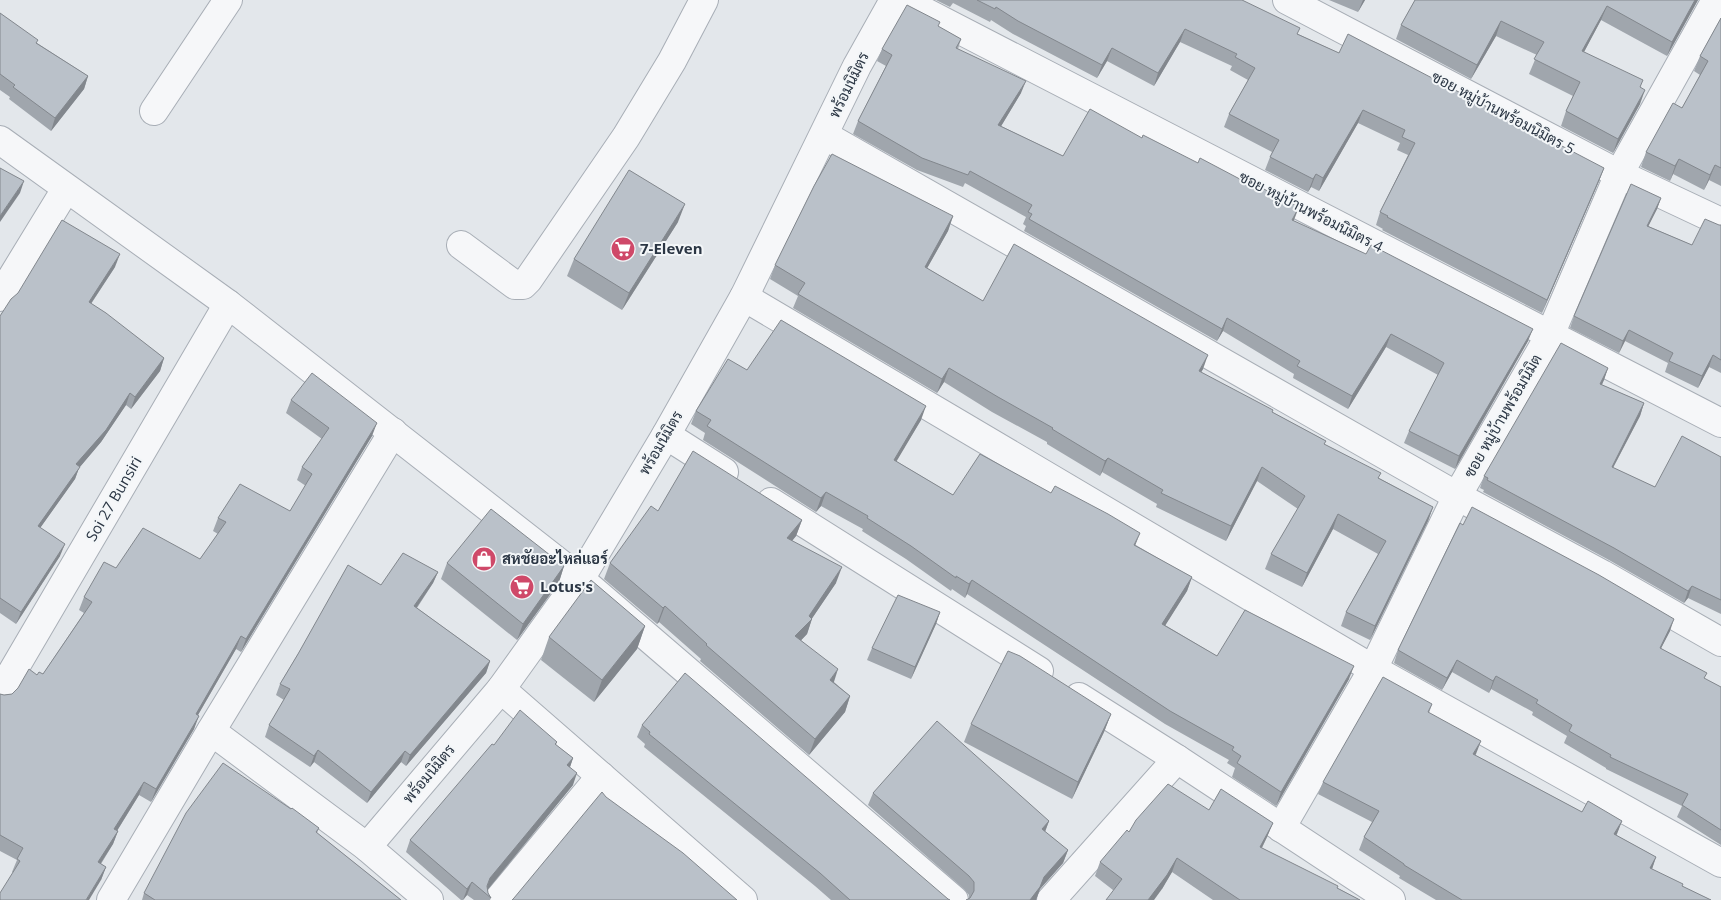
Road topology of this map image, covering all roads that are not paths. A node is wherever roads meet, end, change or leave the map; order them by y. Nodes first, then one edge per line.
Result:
1 (228, 0) edge
2 (704, 0) edge
3 (894, 0) edge
4 (902, 0) edge
5 (1287, 0) edge
6 (1716, 0) edge
7 (154, 111) dead end
8 (824, 135) junction
9 (0, 140) edge
10 (1619, 174) junction
11 (66, 189) junction
12 (1721, 222) edge
13 (461, 246) dead end
14 (0, 297) edge
15 (744, 297) junction
16 (228, 304) junction
17 (1550, 335) junction
18 (1721, 423) edge
19 (393, 432) junction
20 (666, 435) junction
21 (1457, 496) junction
22 (580, 580) junction
23 (1721, 642) edge
24 (1373, 669) junction
25 (501, 689) junction
26 (0, 693) edge
27 (211, 731) junction
28 (1177, 759) junction
29 (601, 776) junction
30 (1281, 828) junction
31 (367, 847) junction
32 (1721, 863) edge
33 (111, 900) edge
34 (429, 900) edge
35 (498, 900) edge
36 (743, 900) edge
37 (954, 900) edge
38 (1051, 900) edge
39 (1391, 900) edge

1 - 7 street
2 - 13 street
3 - 8 street, พร้อมนิมิตร
4 - 17 street, ซอย หมู่บ้านพร้อมนิมิตร 4
5 - 10 street, ซอย หมู่บ้านพร้อมนิมิตร 5
6 - 10 street, ซอย หมู่บ้านพร้อมนิมิต
8 - 15 street, พร้อมนิมิตร
8 - 21 street
9 - 11 street
10 - 12 street, ซอย หมู่บ้านพร้อมนิมิตร 5
10 - 17 street, ซอย หมู่บ้านพร้อมนิมิต
11 - 14 street
11 - 16 street
15 - 20 street, พร้อมนิมิตร
15 - 24 street
16 - 19 street
16 - 26 street, Soi 27 Bunsiri
17 - 18 street, ซอย หมู่บ้านพร้อมนิมิตร 4
17 - 21 street, ซอย หมู่บ้านพร้อมนิมิต
19 - 22 street
19 - 27 street
20 - 22 street, พร้อมนิมิตร
20 - 28 street
21 - 23 street
21 - 24 street, ซอย หมู่บ้านพร้อมนิมิต
22 - 25 street, พร้อมนิมิตร
22 - 37 street
24 - 30 street, ซอย หมู่บ้านพร้อมนิมิต
24 - 32 street
25 - 29 street
25 - 31 street, พร้อมนิมิตร
27 - 31 street
27 - 33 street
28 - 30 street
28 - 38 street
29 - 35 street
29 - 36 street
30 - 39 street
31 - 34 street

